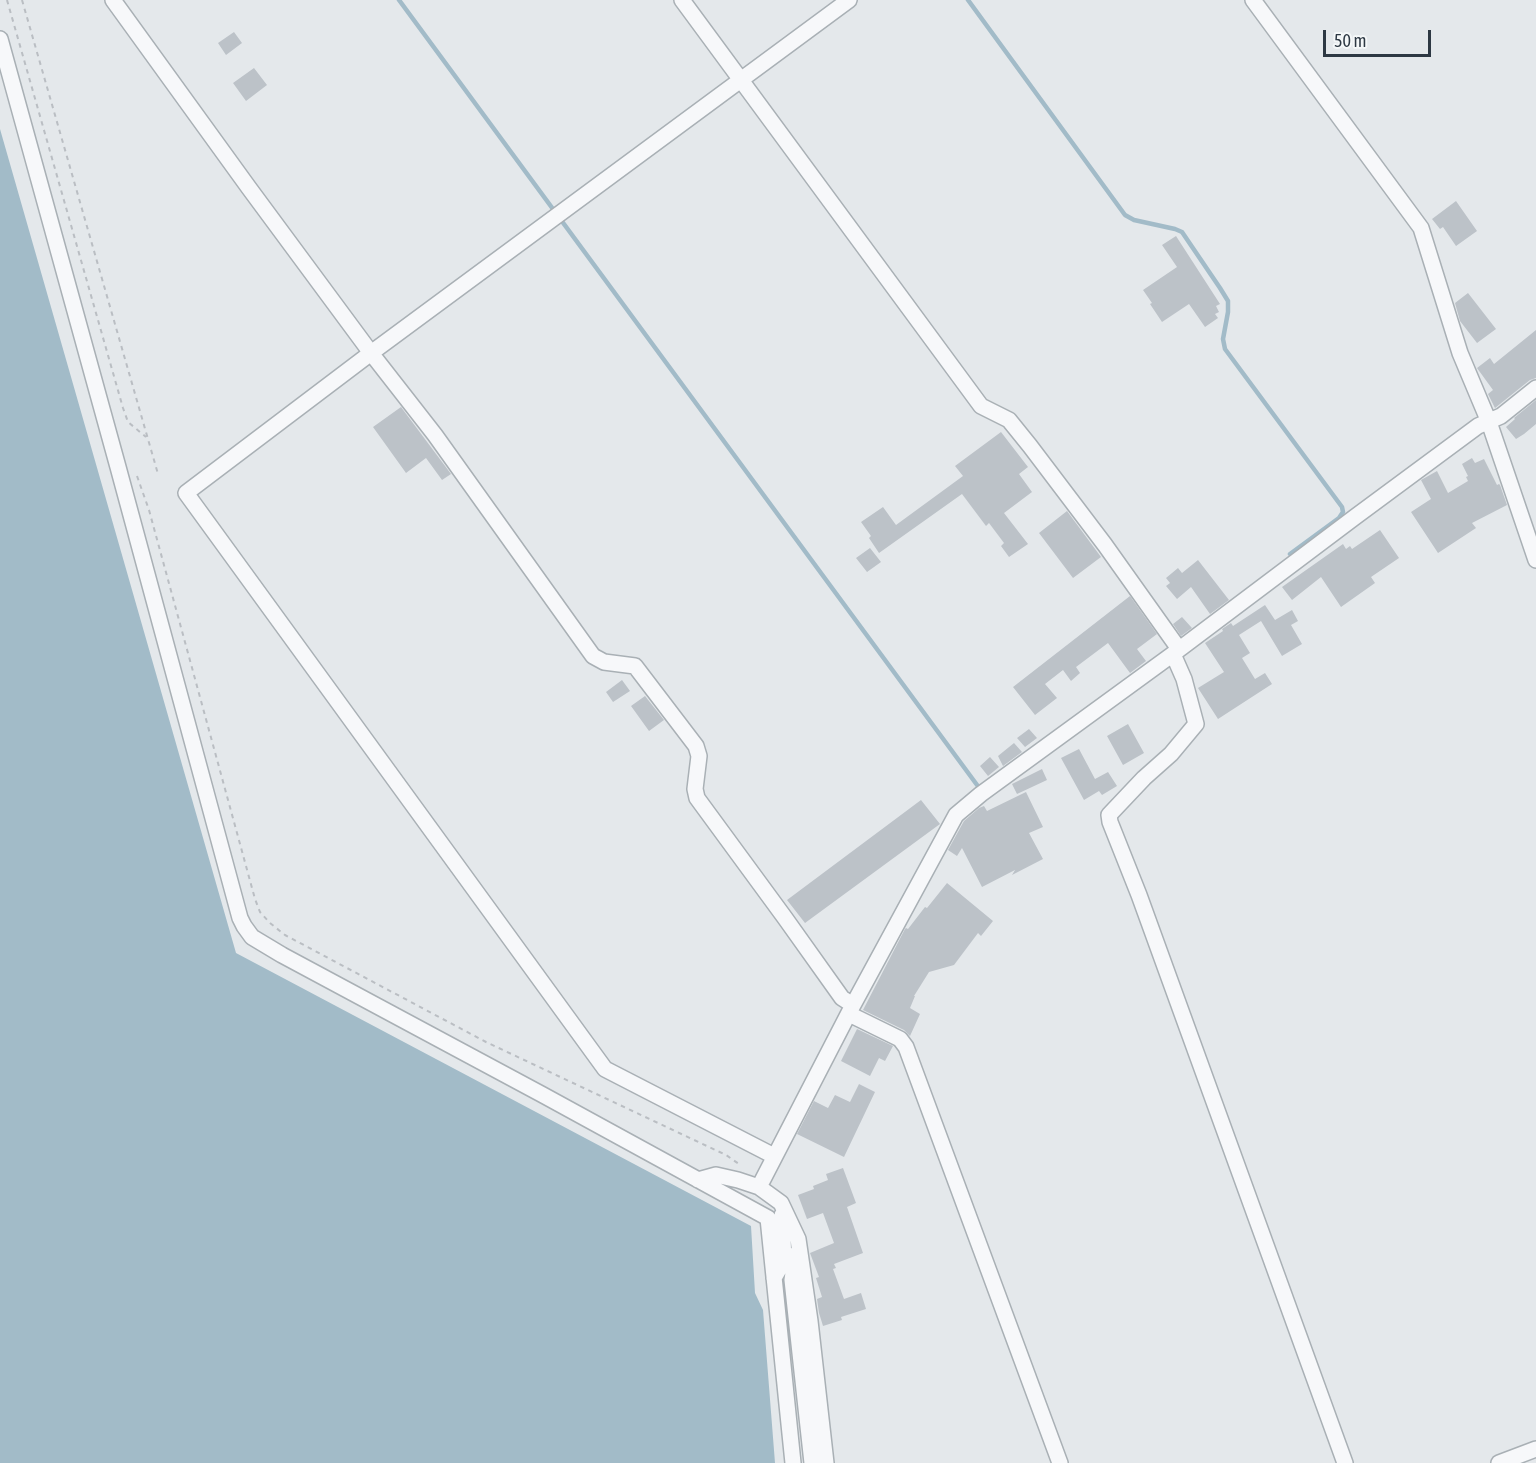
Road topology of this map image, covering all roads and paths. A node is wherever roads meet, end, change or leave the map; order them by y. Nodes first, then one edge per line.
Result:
1 (7, 0) edge
2 (22, 0) edge
3 (113, 0) edge
4 (681, 0) edge
5 (849, 0) edge
6 (1253, 0) edge
7 (0, 39) edge
8 (741, 80) junction
9 (371, 353) junction
10 (1536, 388) edge
11 (1489, 422) junction
12 (148, 439) junction
13 (158, 474) dead end
14 (149, 510) dead end
15 (1536, 560) edge
16 (1176, 652) junction
17 (851, 1009) junction
18 (743, 1167) dead end
19 (766, 1171) junction
20 (698, 1180) junction
21 (781, 1203) junction
22 (798, 1239) junction
23 (774, 1278) junction
24 (1536, 1449) edge
25 (793, 1463) edge
26 (812, 1463) edge
27 (825, 1463) edge
28 (1060, 1463) edge
29 (1345, 1463) edge
30 (1499, 1463) edge

1 - 12 path
2 - 12 path
3 - 9 street
4 - 8 street
5 - 8 street
6 - 11 street
7 - 20 street
8 - 9 street
8 - 16 street
9 - 17 street
9 - 19 street
10 - 11 street
11 - 15 street
11 - 16 street
12 - 13 path
14 - 18 path
16 - 17 street
16 - 29 street
17 - 19 street
17 - 28 street
19 - 20 street
19 - 21 street
20 - 23 street
21 - 22 street
21 - 23 street
22 - 26 street
22 - 27 street
23 - 25 street
24 - 30 street

